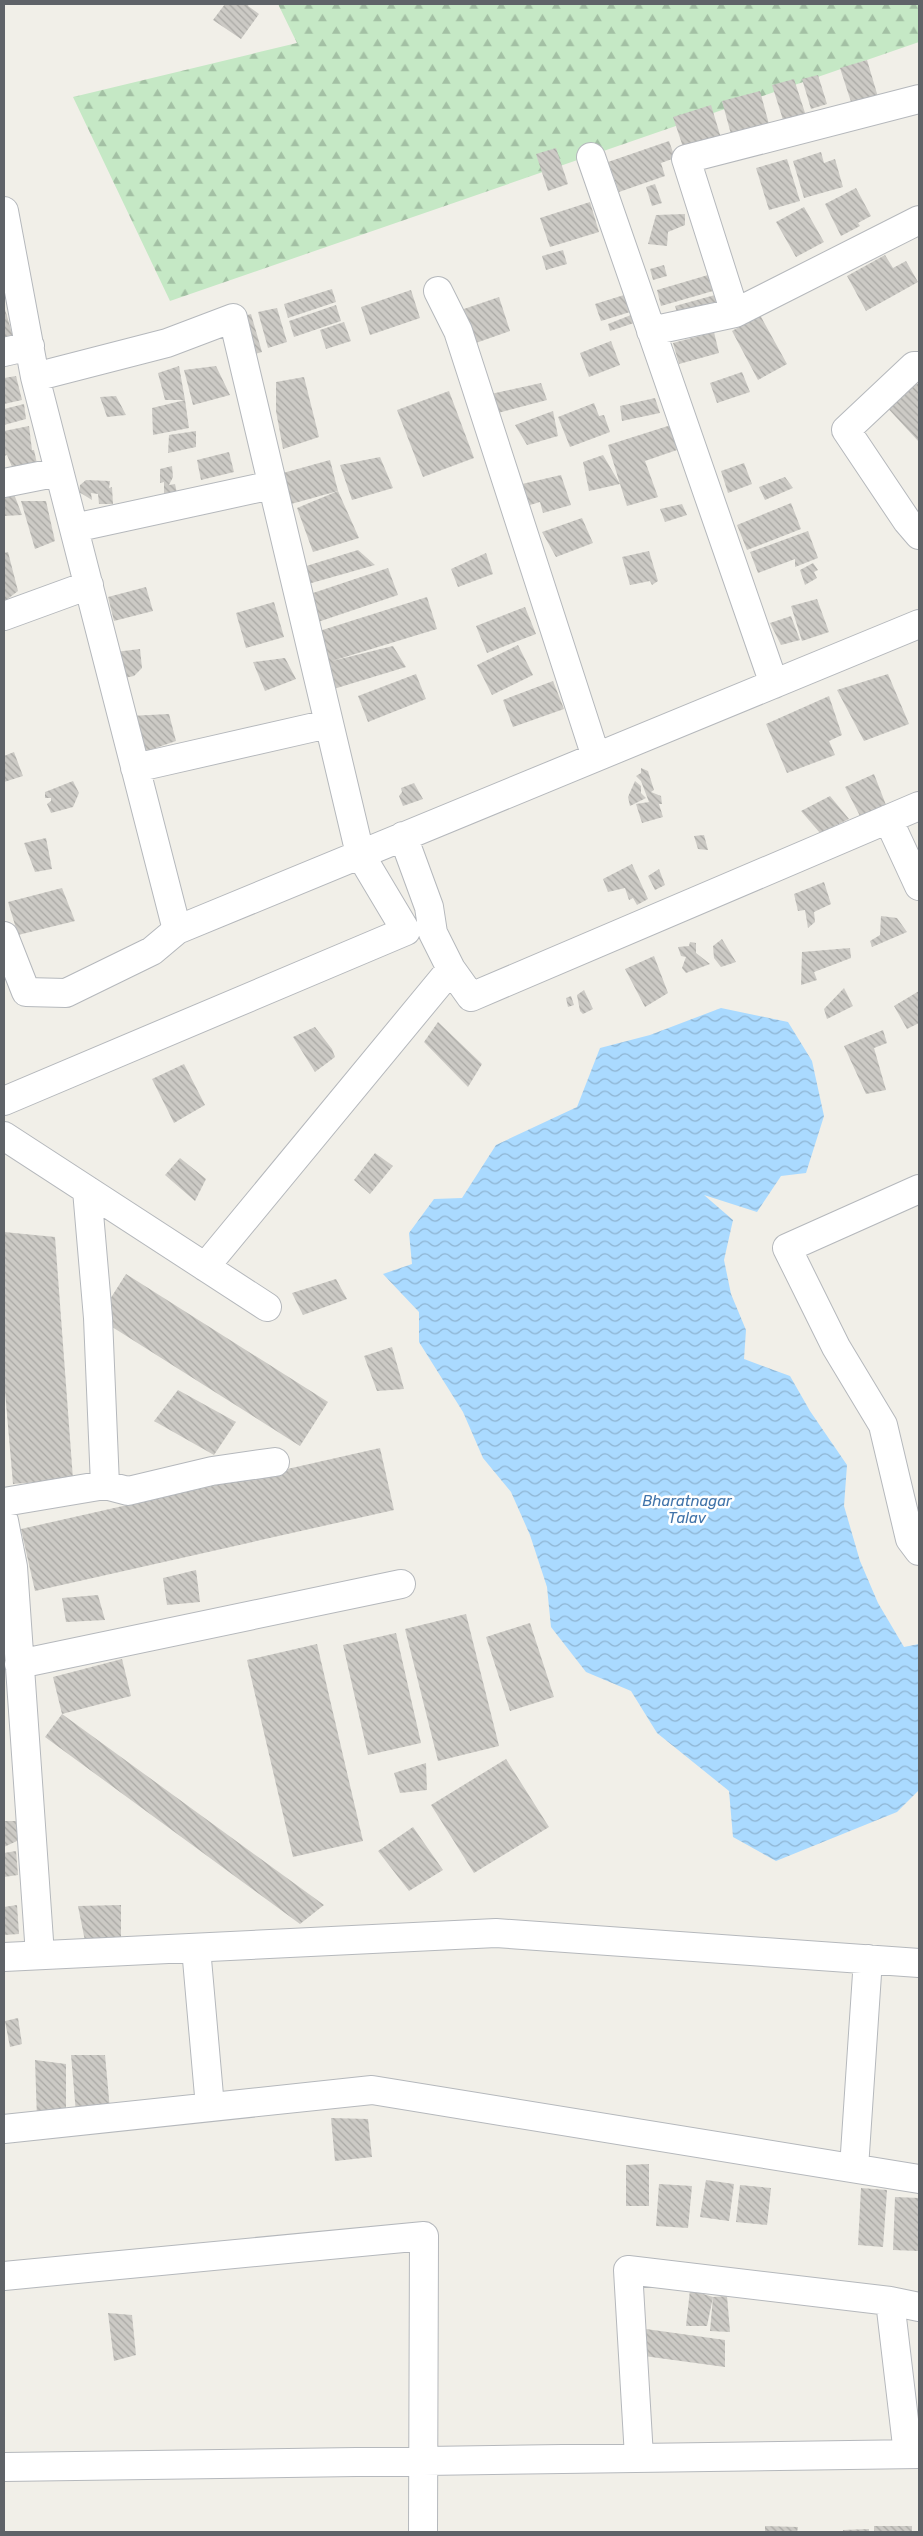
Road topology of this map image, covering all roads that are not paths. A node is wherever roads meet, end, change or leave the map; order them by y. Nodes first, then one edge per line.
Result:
1 (919, 99) edge
2 (591, 157) dead end
3 (4, 214) edge
4 (919, 220) edge
5 (8, 257) edge
6 (438, 292) dead end
7 (735, 313) junction
8 (651, 331) junction
9 (17, 349) edge
10 (919, 366) edge
11 (35, 377) junction
12 (60, 472) junction
13 (4, 483) edge
14 (272, 485) junction
15 (74, 528) junction
16 (919, 536) edge
17 (88, 585) junction
18 (4, 616) edge
19 (919, 624) edge
20 (774, 684) junction
21 (328, 724) junction
22 (596, 757) junction
23 (135, 768) junction
24 (919, 806) edge
25 (888, 819) junction
26 (403, 836) junction
27 (360, 854) junction
28 (919, 886) edge
29 (176, 930) junction
30 (4, 936) edge
31 (451, 969) junction
32 (4, 1101) edge
33 (4, 1136) edge
34 (919, 1189) edge
35 (87, 1190) junction
36 (205, 1267) junction
37 (267, 1307) dead end
38 (275, 1462) dead end
39 (105, 1485) junction
40 (4, 1502) edge
41 (4, 1521) edge
42 (919, 1551) edge
43 (401, 1584) dead end
44 (20, 1664) junction
45 (196, 1948) junction
46 (40, 1955) junction
47 (4, 1957) edge
48 (868, 1959) junction
49 (919, 1963) edge
50 (210, 2107) junction
51 (4, 2129) edge
52 (854, 2168) junction
53 (919, 2179) edge
54 (4, 2276) edge
55 (890, 2301) junction
56 (919, 2307) edge
57 (913, 2454) edge
58 (639, 2457) junction
59 (423, 2460) junction
60 (4, 2467) edge
61 (423, 2532) edge

1 - 7 street
2 - 8 street
3 - 5 street
4 - 7 street
5 - 9 street
6 - 22 street
7 - 8 street
8 - 20 street
9 - 11 street
10 - 16 street
11 - 12 street
11 - 14 street
12 - 13 street
12 - 15 street
14 - 15 street
14 - 21 street
15 - 17 street
17 - 18 street
17 - 23 street
19 - 20 street
20 - 22 street
21 - 23 street
21 - 27 street
22 - 26 street
23 - 29 street
24 - 25 street
25 - 28 street
25 - 31 street
26 - 27 street
26 - 31 street
27 - 29 street
27 - 32 street
29 - 30 street
31 - 36 street
33 - 35 street
34 - 42 street
35 - 36 street
35 - 39 street
36 - 37 street
38 - 39 street
39 - 40 street
41 - 44 street
43 - 44 street
44 - 46 street
45 - 46 street
45 - 48 street
45 - 50 street
46 - 47 street
48 - 49 street
48 - 52 street
50 - 51 street
50 - 52 street
52 - 53 street
54 - 59 street
55 - 56 street
55 - 57 street
55 - 58 street
57 - 58 street
58 - 59 street
59 - 60 street
59 - 61 street

